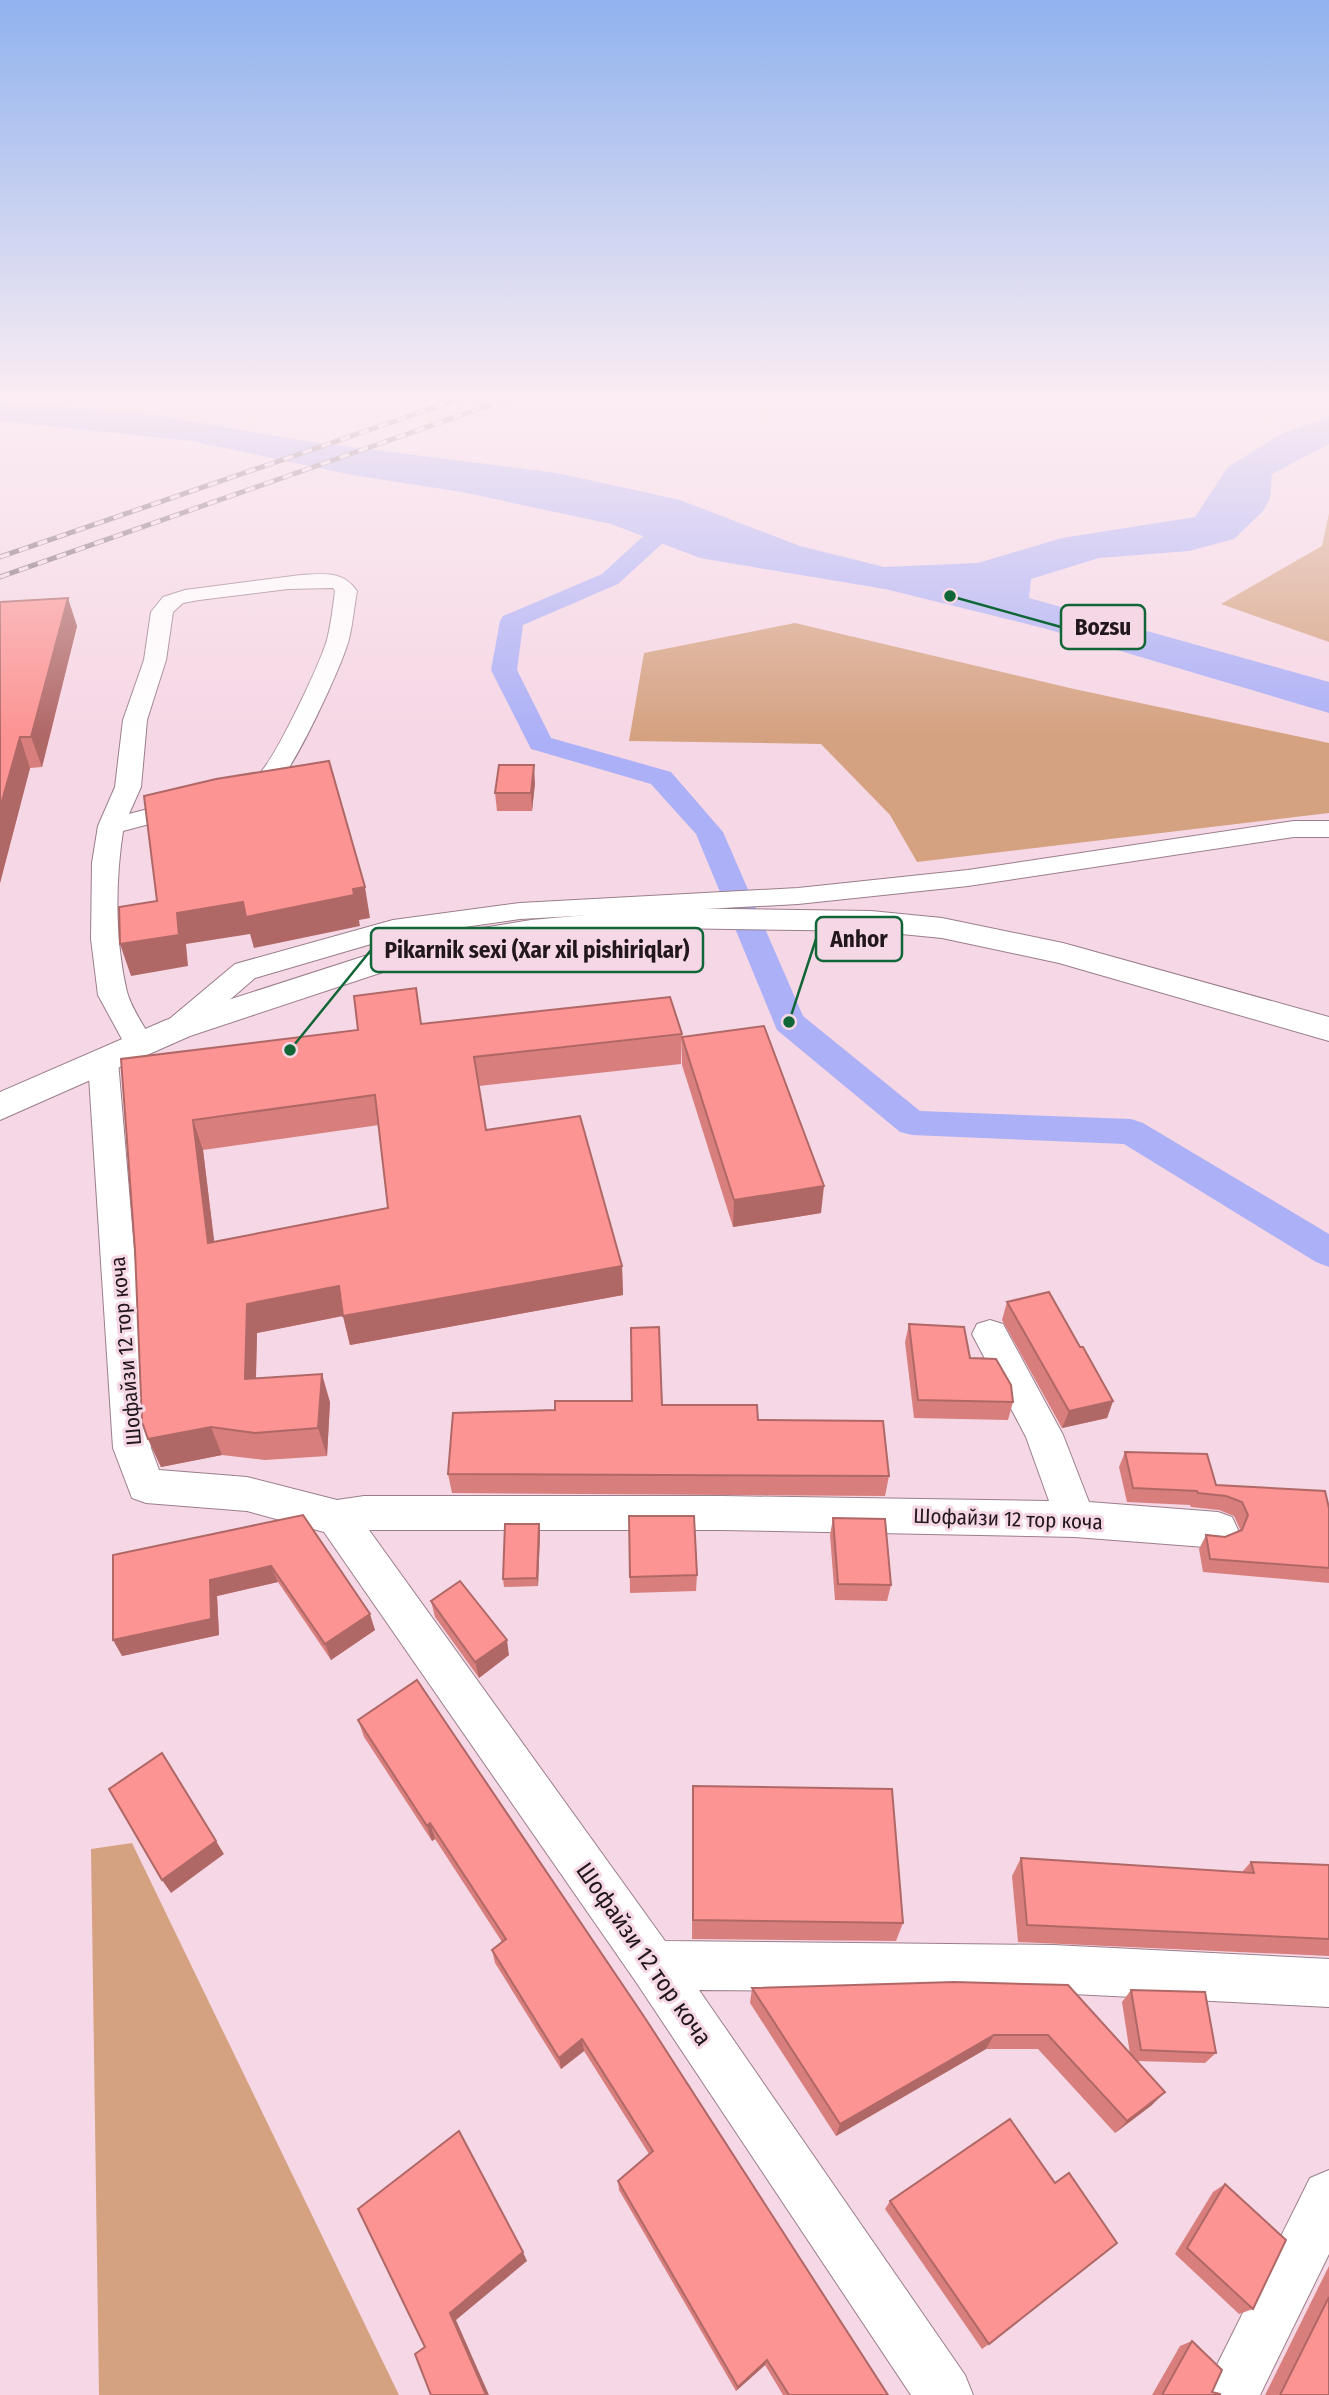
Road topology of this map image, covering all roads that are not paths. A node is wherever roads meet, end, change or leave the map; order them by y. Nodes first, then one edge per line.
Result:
1 (111, 826) junction
2 (1329, 829) edge
3 (804, 907) junction
4 (1329, 1029) edge
5 (122, 1053) junction
6 (0, 1107) edge
7 (990, 1334) dead end
8 (337, 1518) junction
9 (1075, 1519) junction
10 (1217, 1530) dead end
11 (653, 1965) junction
12 (1329, 1983) edge
13 (1329, 2197) edge
14 (945, 2395) edge
15 (1230, 2395) edge

1 - 1 street
1 - 5 street
2 - 3 street
3 - 4 main road
3 - 5 main road
5 - 6 main road
5 - 8 street, Шофайзи 12 тор коча
7 - 9 street
8 - 9 street, Шофайзи 12 тор коча
8 - 11 street, Шофайзи 12 тор коча
9 - 10 street, Шофайзи 12 тор коча
11 - 12 street
11 - 14 street, Шофайзи 12 тор коча
13 - 15 street

